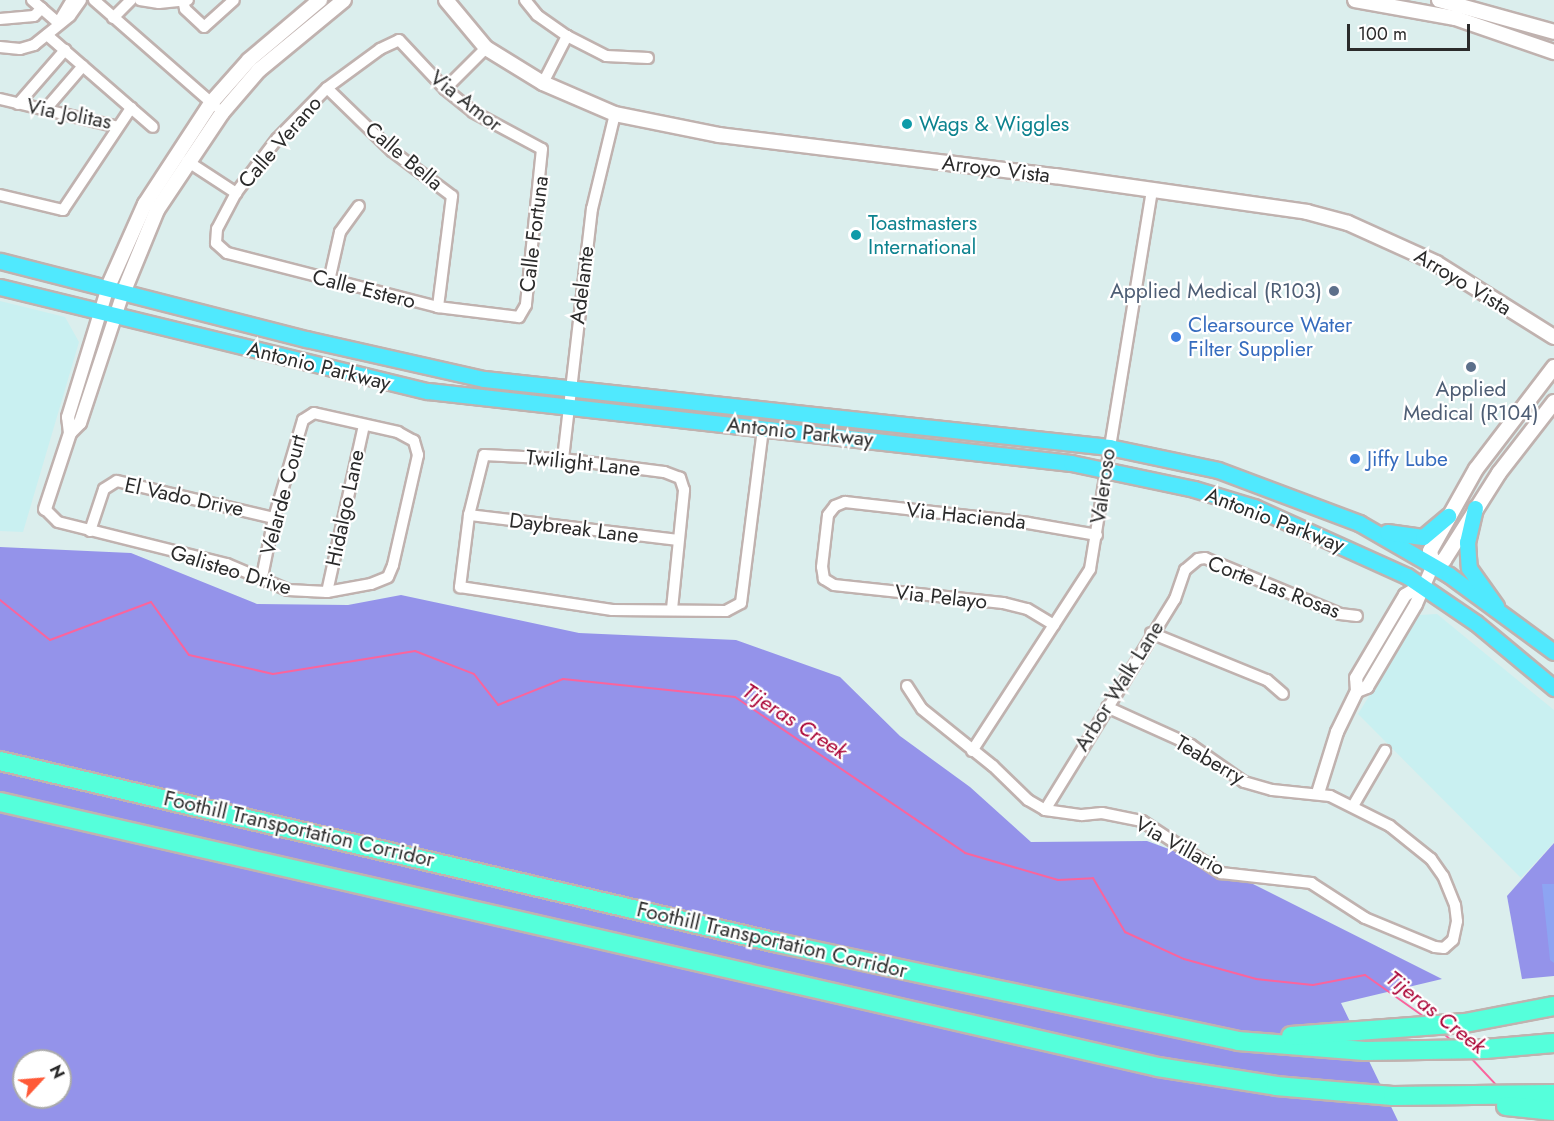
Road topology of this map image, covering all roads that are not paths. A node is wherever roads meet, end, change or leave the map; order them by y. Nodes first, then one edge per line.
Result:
1 (32, 0) edge
2 (72, 0) edge
3 (81, 0) edge
4 (94, 0) edge
5 (131, 0) edge
6 (140, 0) edge
7 (185, 0) edge
8 (234, 0) edge
9 (320, 0) edge
10 (344, 0) edge
11 (446, 0) edge
12 (525, 0) edge
13 (1355, 0) edge
14 (1439, 0) edge
15 (42, 8) junction
16 (1407, 9) junction
17 (113, 18) junction
18 (0, 19) edge
19 (1521, 21) junction
20 (58, 23) junction
21 (1554, 33) edge
22 (47, 35) junction
23 (567, 36) junction
24 (399, 40) joint
25 (0, 46) edge
26 (486, 48) junction
27 (65, 50) junction
28 (1554, 52) edge
29 (648, 58) dead end
30 (83, 66) junction
31 (543, 83) junction
32 (327, 88) junction
33 (445, 89) junction
34 (0, 99) edge
35 (18, 104) junction
36 (131, 108) junction
37 (217, 108) junction
38 (45, 110) junction
39 (615, 114) junction
40 (153, 127) dead end
41 (118, 128) junction
42 (542, 149) joint
43 (187, 161) junction
44 (1152, 190) junction
45 (236, 193) junction
46 (0, 195) edge
47 (359, 206) dead end
48 (216, 243) joint
49 (0, 261) edge
50 (329, 280) junction
51 (0, 287) edge
52 (116, 290) junction
53 (438, 307) junction
54 (102, 310) junction
55 (118, 314) junction
56 (519, 317) joint
57 (1554, 338) edge
58 (1554, 367) edge
59 (570, 387) junction
60 (1554, 402) edge
61 (568, 407) junction
62 (364, 425) junction
63 (763, 428) junction
64 (70, 433) junction
65 (1109, 447) junction
66 (563, 459) junction
67 (1106, 468) junction
68 (1475, 508) junction
69 (45, 509) joint
70 (469, 515) junction
71 (1448, 516) junction
72 (274, 518) junction
73 (1359, 523) junction
74 (90, 531) junction
75 (1097, 535) junction
76 (678, 540) junction
77 (1192, 563) joint
78 (1433, 565) junction
79 (262, 577) junction
80 (824, 579) joint
81 (1422, 585) junction
82 (327, 592) junction
83 (1497, 606) junction
84 (672, 609) junction
85 (1357, 616) dead end
86 (1054, 625) junction
87 (1151, 633) junction
88 (1554, 652) edge
89 (908, 686) dead end
90 (1554, 688) edge
91 (1283, 694) dead end
92 (1107, 707) junction
93 (972, 751) junction
94 (1385, 751) dead end
95 (0, 760) edge
96 (1318, 793) junction
97 (0, 802) edge
98 (1353, 806) junction
99 (1045, 810) junction
100 (1449, 945) joint
101 (1554, 1006) edge
102 (1238, 1041) junction
103 (1554, 1043) edge
104 (1554, 1094) edge
105 (1393, 1096) junction
106 (1554, 1111) edge

1 - 15 street
2 - 20 street
3 - 20 street
4 - 17 street
5 - 17 street
6 - 7 street
7 - 8 street
9 - 37 main road
10 - 37 main road
11 - 26 main road, Arroyo Vista
12 - 23 street
13 - 16 main road
14 - 19 main road
15 - 18 street
15 - 20 street
16 - 19 main road
16 - 28 main road
17 - 37 street
19 - 21 main road
20 - 22 street
22 - 25 street
22 - 27 street
23 - 29 street
23 - 31 street
24 - 32 street, Calle Verano
24 - 33 street, Via Amor
26 - 31 main road, Arroyo Vista
26 - 33 street
27 - 30 street
27 - 35 street
30 - 36 street
30 - 38 street
31 - 39 main road, Arroyo Vista
32 - 45 street, Calle Verano
32 - 53 street, Calle Bella
33 - 42 street, Via Amor
34 - 35 street, Via Jolitas
35 - 38 street, Via Jolitas
36 - 40 street
36 - 41 street, Via Jolitas
37 - 43 main road
37 - 52 main road
38 - 41 street, Via Jolitas
39 - 44 main road, Arroyo Vista
39 - 59 street, Adelante
41 - 46 street
42 - 56 street, Calle Fortuna
43 - 45 street
43 - 52 main road
44 - 57 main road, Arroyo Vista
44 - 65 street, Valeroso
45 - 48 street, Calle Verano
47 - 50 street
48 - 50 street, Calle Estero
49 - 52 main road, Antonio Parkway
50 - 53 street, Calle Estero
51 - 54 main road, Antonio Parkway
52 - 54 street
52 - 55 street
52 - 59 main road, Antonio Parkway
53 - 56 street, Calle Estero
54 - 55 main road, Antonio Parkway
54 - 64 street
55 - 61 main road, Antonio Parkway
55 - 64 street
58 - 71 main road
59 - 61 street, Adelante
59 - 65 main road, Antonio Parkway
60 - 68 main road
61 - 63 main road, Antonio Parkway
61 - 66 street, Adelante
62 - 72 street, Velarde Court
62 - 82 street, Hidalgo Lane
62 - 82 street, Galisteo Drive
63 - 67 main road, Antonio Parkway
63 - 84 street
64 - 69 street
65 - 67 street, Valeroso
65 - 73 main road, Antonio Parkway
66 - 70 street, Twilight Lane
66 - 76 street, Twilight Lane
67 - 75 street, Valeroso
67 - 81 main road, Antonio Parkway
68 - 78 main road
68 - 83 main road
69 - 74 street, Galisteo Drive
70 - 76 street, Daybreak Lane
70 - 84 street
71 - 73 main road
71 - 78 main road
72 - 74 street, El Vado Drive
72 - 79 street, Velarde Court
73 - 78 main road, Antonio Parkway
74 - 79 street, Galisteo Drive
75 - 80 street, Via Hacienda
75 - 86 street, Valeroso
76 - 84 street
77 - 85 street, Corte Las Rosas
77 - 87 street, Arbor Walk Lane
78 - 81 street
78 - 83 main road, Antonio Parkway
79 - 82 street, Galisteo Drive
80 - 86 street, Via Pelayo
81 - 90 main road, Antonio Parkway
81 - 96 street
83 - 88 main road, Antonio Parkway
86 - 93 street, Valeroso
87 - 91 street
87 - 92 street, Arbor Walk Lane
89 - 93 street, Via Villario
92 - 96 street, Teaberry
92 - 99 street, Arbor Walk Lane
93 - 99 street, Via Villario
94 - 98 street
95 - 102 highway, Foothill Transportation Corridor
96 - 98 street, Teaberry
97 - 105 highway, Foothill Transportation Corridor
98 - 100 street, Teaberry
99 - 100 street, Via Villario
101 - 102 highway
102 - 103 highway, Foothill Transportation Corridor
104 - 105 highway, Foothill Transportation Corridor
105 - 106 highway

